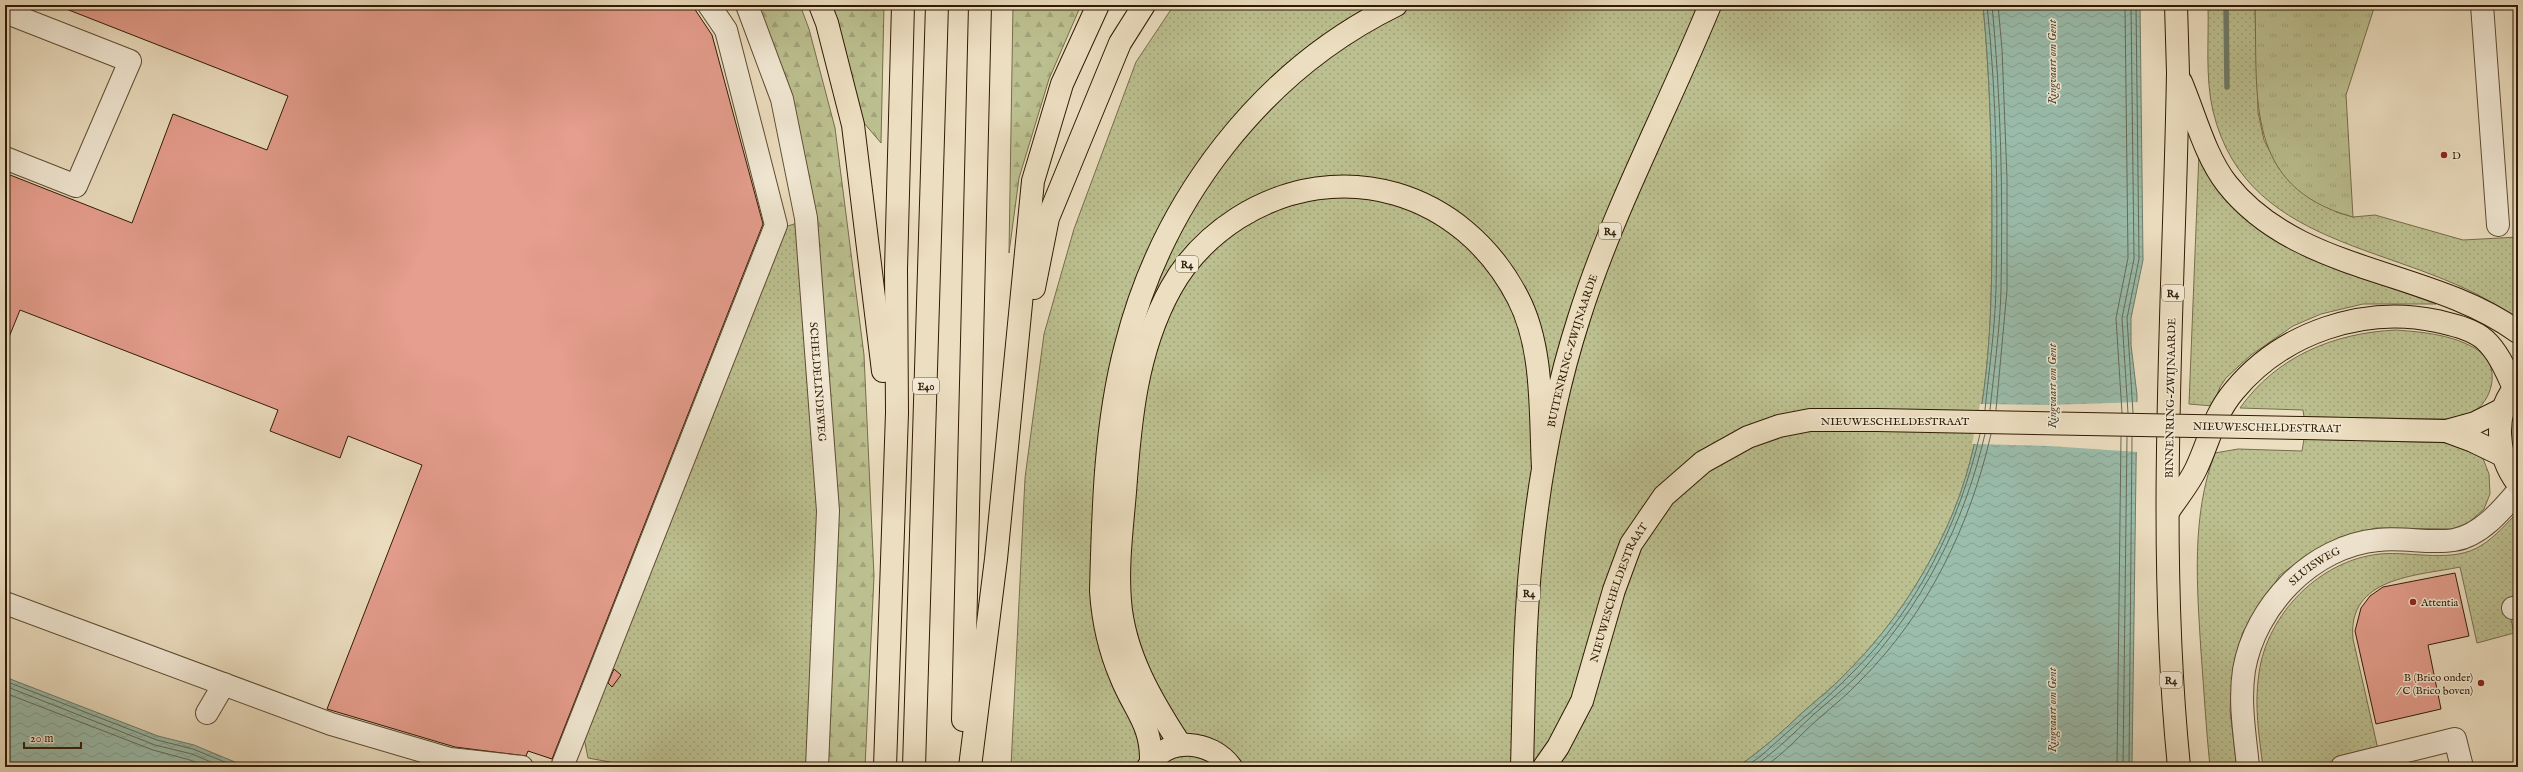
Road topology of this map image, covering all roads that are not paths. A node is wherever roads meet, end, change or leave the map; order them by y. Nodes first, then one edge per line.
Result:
1 (709, 5) edge
2 (747, 5) edge
3 (820, 5) edge
4 (903, 5) edge
5 (937, 5) edge
6 (980, 5) edge
7 (1098, 5) edge
8 (1144, 5) edge
9 (1396, 5) edge
10 (1710, 5) edge
11 (2176, 5) edge
12 (2482, 5) edge
13 (5, 12) edge
14 (2178, 74) junction
15 (5, 158) edge
16 (2498, 225) dead end
17 (2518, 332) edge
18 (1014, 385) junction
19 (2516, 386) edge
20 (2503, 409) junction
21 (2446, 432) junction
22 (2502, 455) junction
23 (1543, 468) junction
24 (2518, 484) edge
25 (2518, 491) edge
26 (2168, 512) junction
27 (893, 576) junction
28 (5, 603) edge
29 (224, 684) junction
30 (207, 713) dead end
31 (1180, 744) junction
32 (1149, 764) edge
33 (522, 767) edge
34 (562, 767) edge
35 (817, 767) edge
36 (886, 767) edge
37 (914, 767) edge
38 (962, 767) edge
39 (970, 767) edge
40 (1231, 767) edge
41 (1522, 767) edge
42 (1544, 767) edge
43 (2179, 767) edge
44 (2248, 767) edge
45 (2342, 767) edge
46 (2462, 767) edge

1 - 34 street
2 - 35 street, SCHELDELINDEWEG
3 - 27 main road
4 - 27 main road
5 - 37 main road, E40
6 - 38 main road
7 - 18 main road
8 - 18 main road
9 - 32 main road
10 - 23 main road, BUITENRING-ZWIJNAARDE / R4
11 - 14 main road, BINNENRING-ZWIJNAARDE / R4
12 - 16 street
13 - 15 street
14 - 17 main road, R4
14 - 26 main road, BINNENRING-ZWIJNAARDE / R4
18 - 39 main road
19 - 20 main road
19 - 26 main road
20 - 21 main road, NIEUWESCHELDESTRAAT
20 - 22 main road
21 - 22 main road, NIEUWESCHELDESTRAAT
21 - 42 main road, NIEUWESCHELDESTRAAT, bridge
22 - 24 main road
23 - 31 main road, R4
23 - 41 main road, BUITENRING-ZWIJNAARDE / R4
25 - 44 street, SLUISWEG
26 - 43 main road, BINNENRING-ZWIJNAARDE / R4
27 - 36 main road
28 - 29 street
29 - 30 street
29 - 33 street
31 - 32 main road
31 - 40 main road
45 - 46 street

